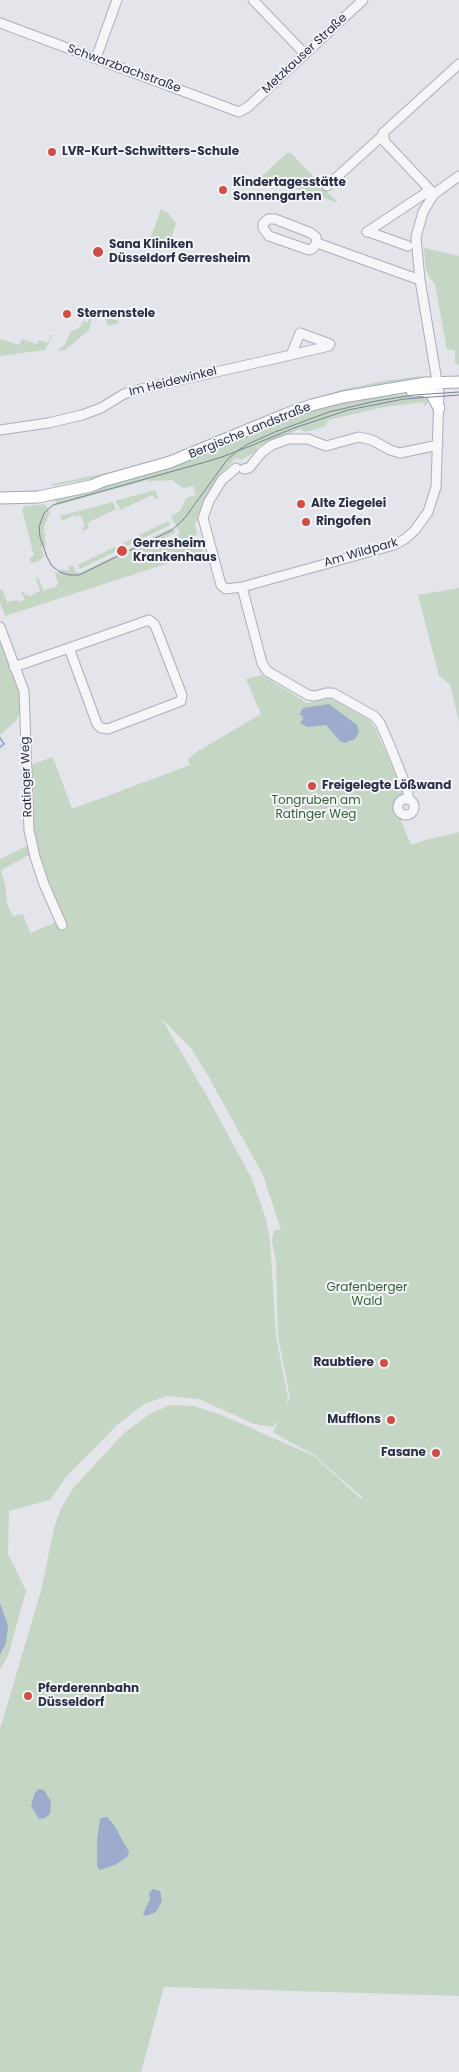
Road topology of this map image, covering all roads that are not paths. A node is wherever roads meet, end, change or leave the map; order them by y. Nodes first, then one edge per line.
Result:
1 (117, 0) edge
2 (254, 0) edge
3 (363, 0) edge
4 (0, 23) edge
5 (305, 54) junction
6 (96, 58) junction
7 (459, 64) edge
8 (248, 107) joint
9 (382, 136) junction
10 (459, 176) edge
11 (328, 186) dead end
12 (432, 192) junction
13 (317, 243) junction
14 (412, 247) junction
15 (420, 280) junction
16 (291, 355) dead end
17 (438, 382) junction
18 (459, 382) edge
19 (389, 389) junction
20 (439, 408) junction
21 (0, 430) edge
22 (438, 445) junction
23 (0, 498) edge
24 (242, 587) junction
25 (0, 627) edge
26 (69, 648) junction
27 (14, 668) junction
28 (408, 798) dead end
29 (62, 925) dead end

1 - 6 street
2 - 5 street
3 - 5 street, Metzkauser Straße
4 - 6 street, Schwarzbachstraße
5 - 8 street, Metzkauser Straße
6 - 8 street, Schwarzbachstraße
7 - 9 street
9 - 11 street
9 - 12 street
10 - 12 street
12 - 14 street, Am Wildpark
12 - 14 street
13 - 13 street
13 - 15 street
14 - 15 street, Am Wildpark
15 - 17 street, Am Wildpark
16 - 21 street, Im Heidewinkel
17 - 18 main road, Bergische Landstraße
17 - 19 main road, Bergische Landstraße
17 - 20 street, Am Wildpark
19 - 20 main road
19 - 23 main road, Bergische Landstraße
20 - 22 street, Am Wildpark
22 - 24 street, Am Wildpark
22 - 24 street, Am Wildpark
24 - 28 street
25 - 27 street, Ratinger Weg
26 - 26 street
26 - 27 street
27 - 29 street, Ratinger Weg

